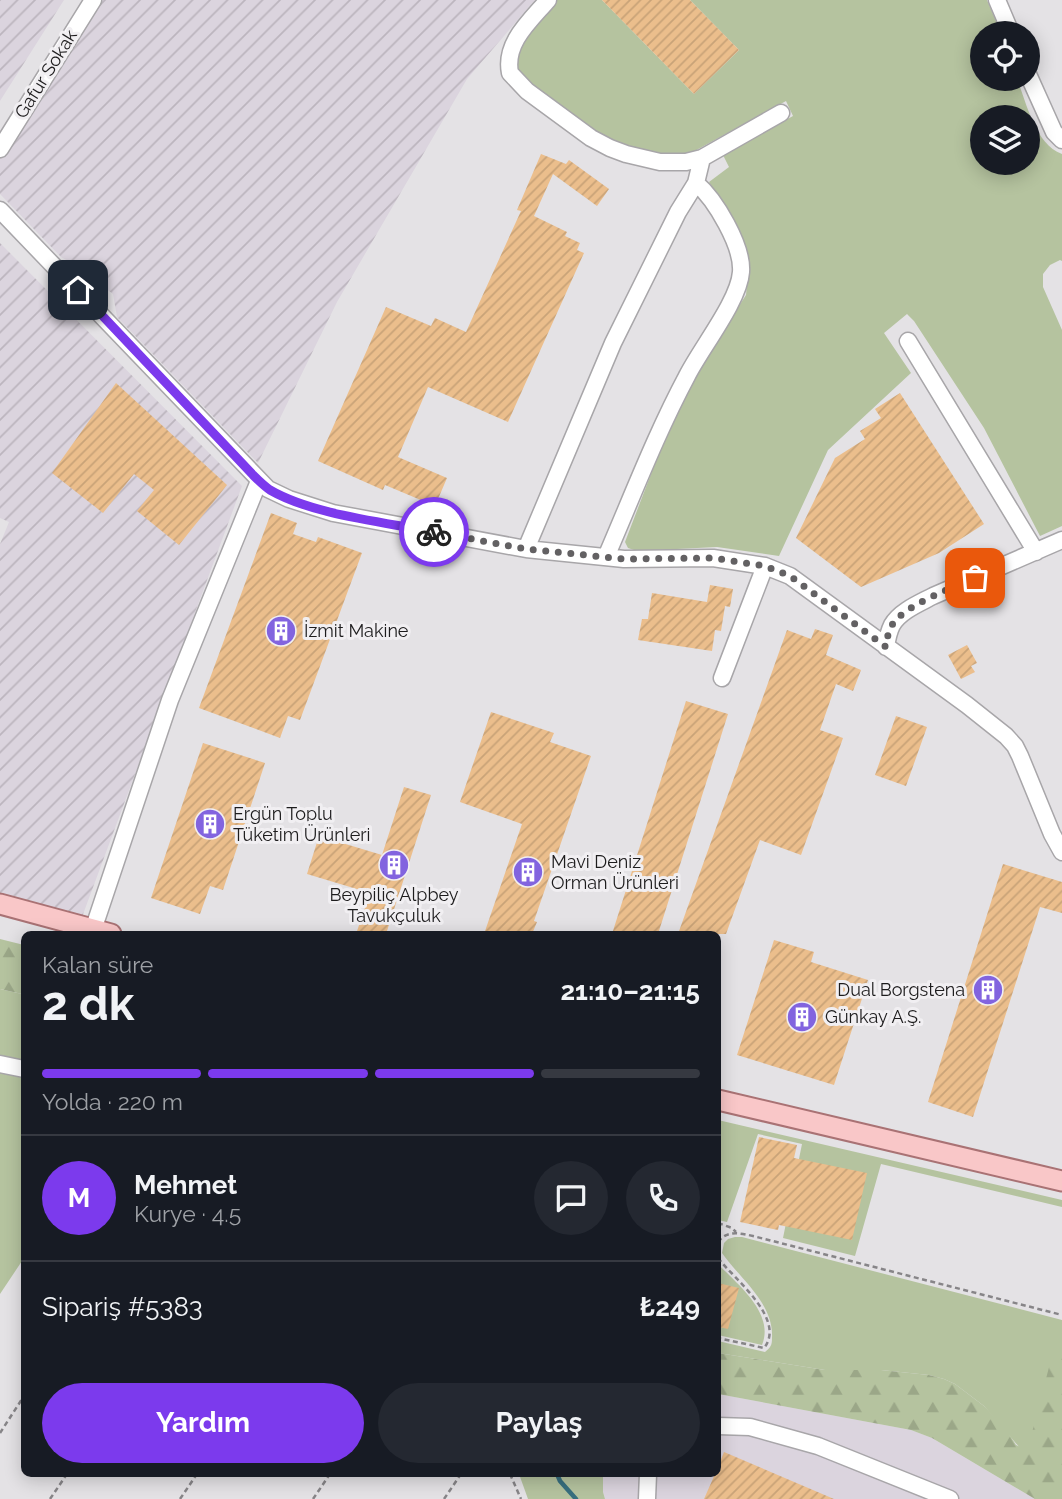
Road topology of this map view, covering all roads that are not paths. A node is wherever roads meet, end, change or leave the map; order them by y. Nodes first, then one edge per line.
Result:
1 (93, 0) edge
2 (548, 0) edge
3 (997, 0) edge
4 (1006, 21) edge
5 (1036, 91) edge
6 (780, 113) dead end
7 (1062, 140) edge
8 (0, 149) edge
9 (702, 158) junction
10 (696, 183) junction
11 (0, 210) edge
12 (908, 341) dead end
13 (259, 481) junction
14 (1062, 540) edge
15 (526, 549) junction
16 (1036, 552) junction
17 (606, 557) junction
18 (765, 566) junction
19 (886, 647) junction
20 (722, 678) dead end
21 (1062, 852) edge
22 (0, 904) edge
23 (0, 918) edge
24 (49, 931) edge
25 (98, 931) edge
26 (102, 931) edge
27 (0, 1064) edge
28 (21, 1068) edge
29 (721, 1088) edge
30 (721, 1101) edge
31 (1062, 1167) edge
32 (1062, 1181) edge
33 (721, 1426) edge
34 (648, 1477) edge
35 (647, 1499) edge
36 (950, 1499) edge

1 - 8 street, Gafur Sokak
2 - 9 street
3 - 4 street
5 - 7 street
6 - 9 street
9 - 10 street
10 - 15 street
10 - 17 street
11 - 13 street
12 - 16 street
13 - 15 street
13 - 26 street
14 - 16 street
15 - 17 street
16 - 19 street
17 - 18 street
18 - 19 street
18 - 20 street
19 - 21 street
22 - 25 main road
23 - 24 main road
27 - 28 street
29 - 31 main road
30 - 32 main road
33 - 36 street
34 - 35 street

